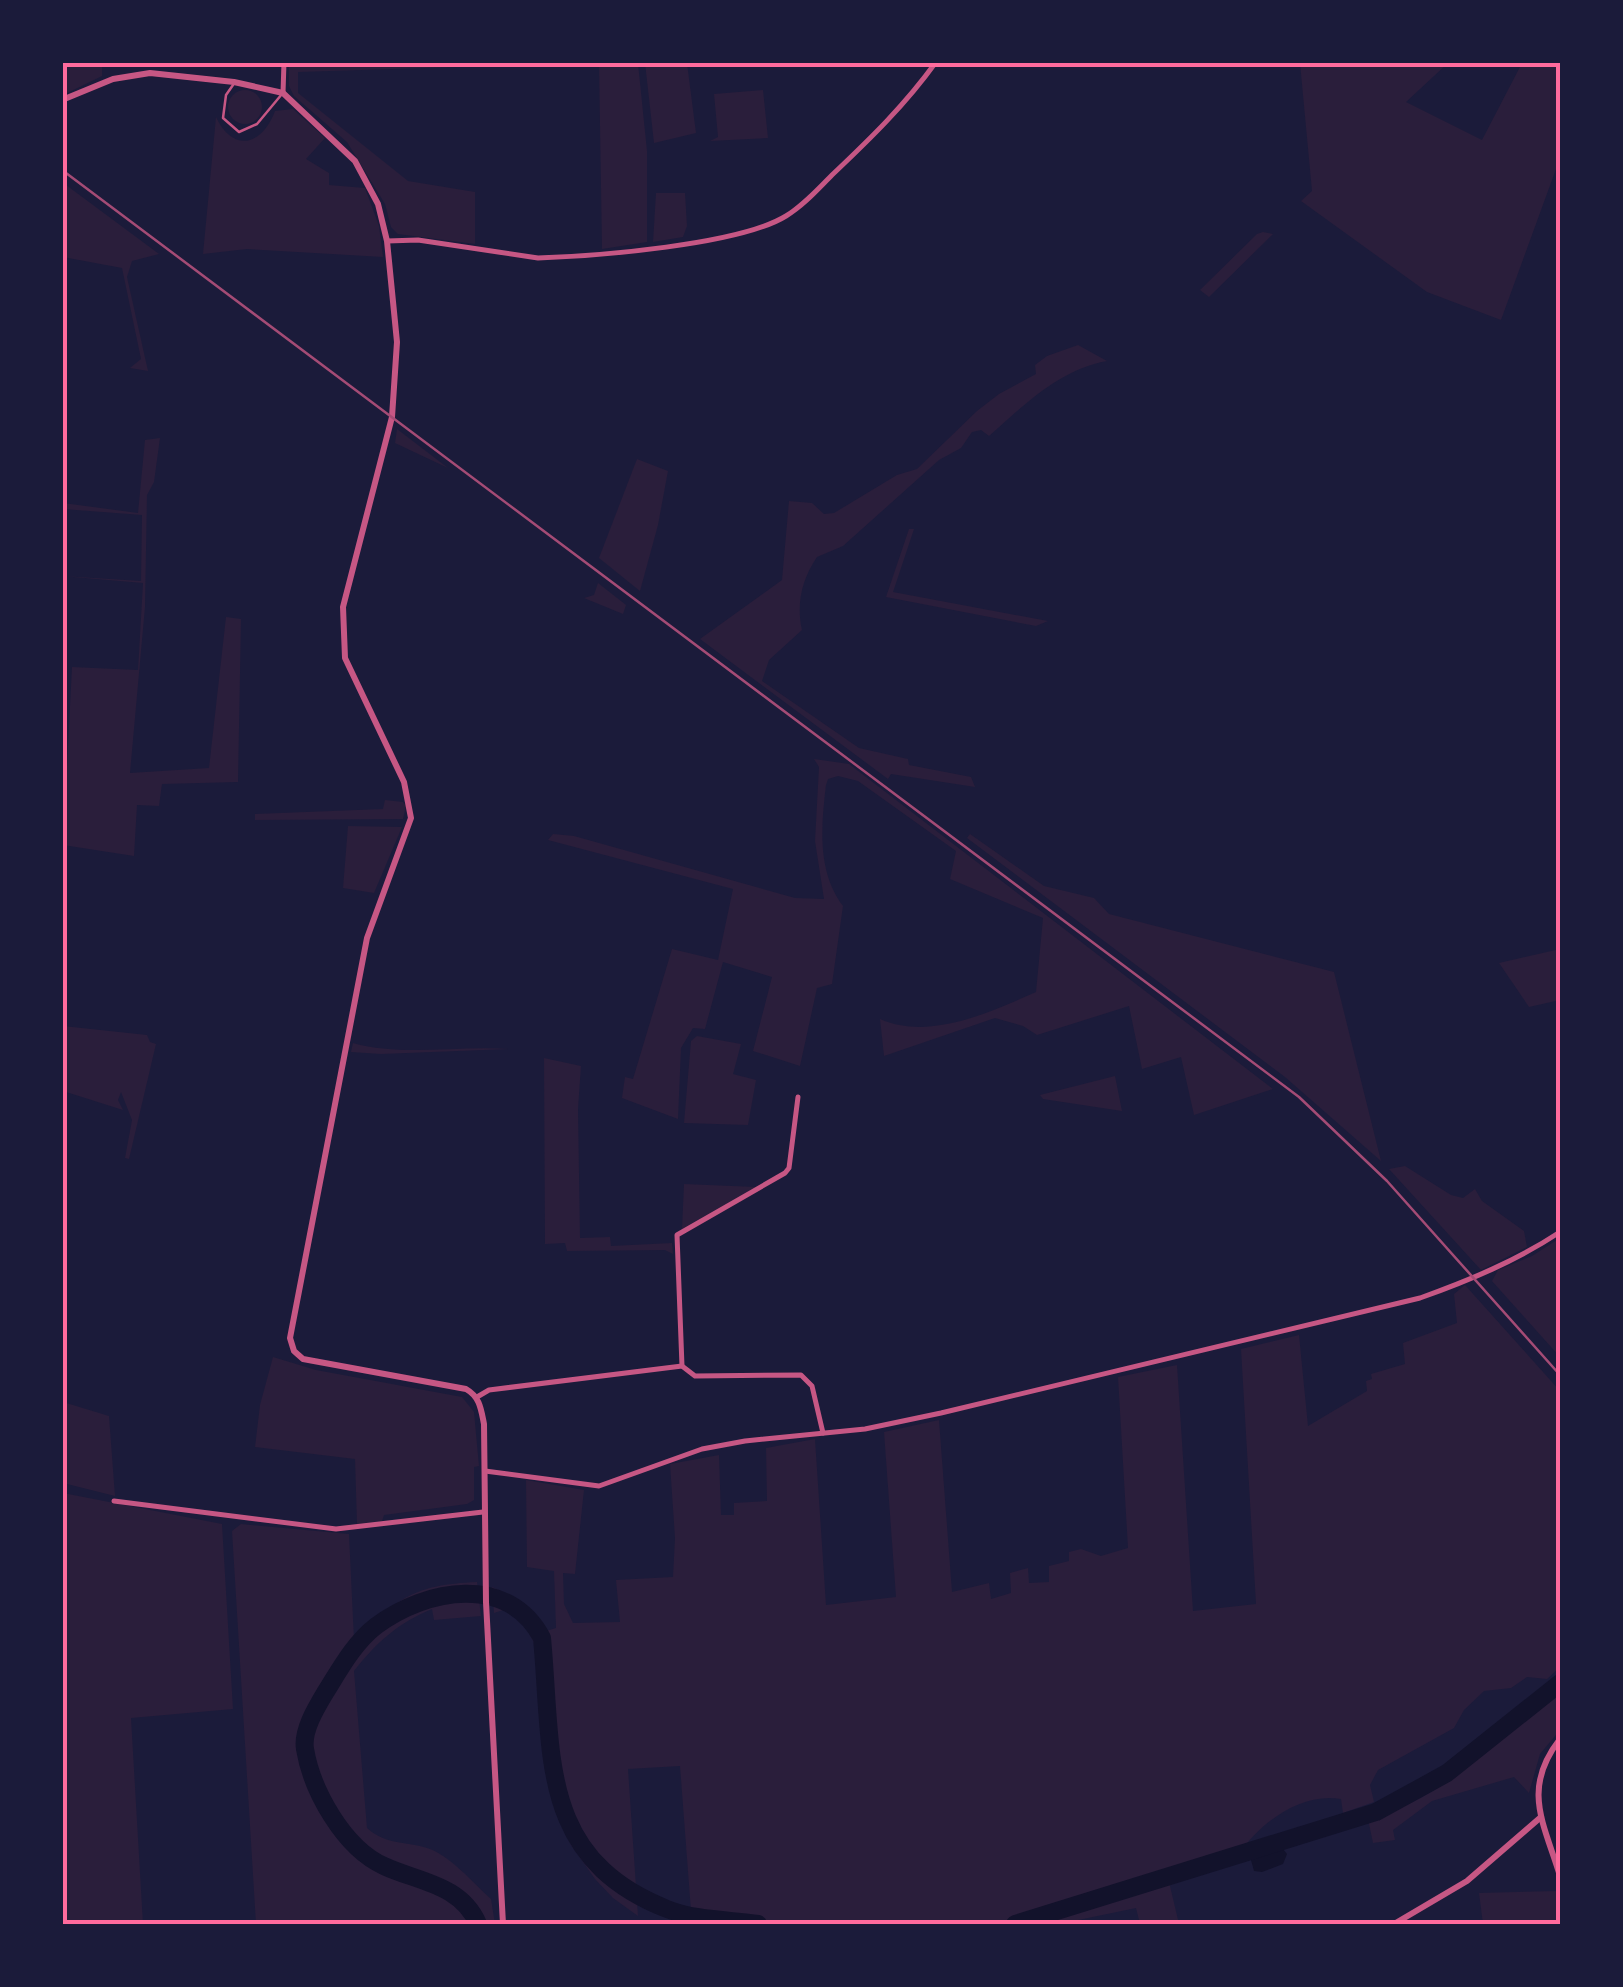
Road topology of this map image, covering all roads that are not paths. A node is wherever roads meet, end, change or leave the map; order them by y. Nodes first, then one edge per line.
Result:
1 (284, 62) edge
2 (936, 62) edge
3 (234, 82) junction
4 (283, 93) junction
5 (62, 100) edge
6 (387, 241) junction
7 (798, 1097) dead end
8 (1560, 1232) edge
9 (682, 1366) junction
10 (477, 1398) junction
11 (823, 1433) junction
12 (485, 1471) junction
13 (114, 1501) dead end
14 (483, 1512) junction
15 (1560, 1740) edge
16 (1541, 1817) junction
17 (1560, 1876) edge
18 (504, 1924) edge
19 (1394, 1924) edge

1 - 4 street
2 - 6 street
3 - 4 street
3 - 4 lane
3 - 5 street
4 - 6 street
6 - 10 street
7 - 9 street
8 - 11 street
9 - 10 street
9 - 11 street
10 - 12 street
11 - 12 street
12 - 14 street
13 - 14 street
14 - 18 street
15 - 16 street
16 - 17 street
16 - 19 street

